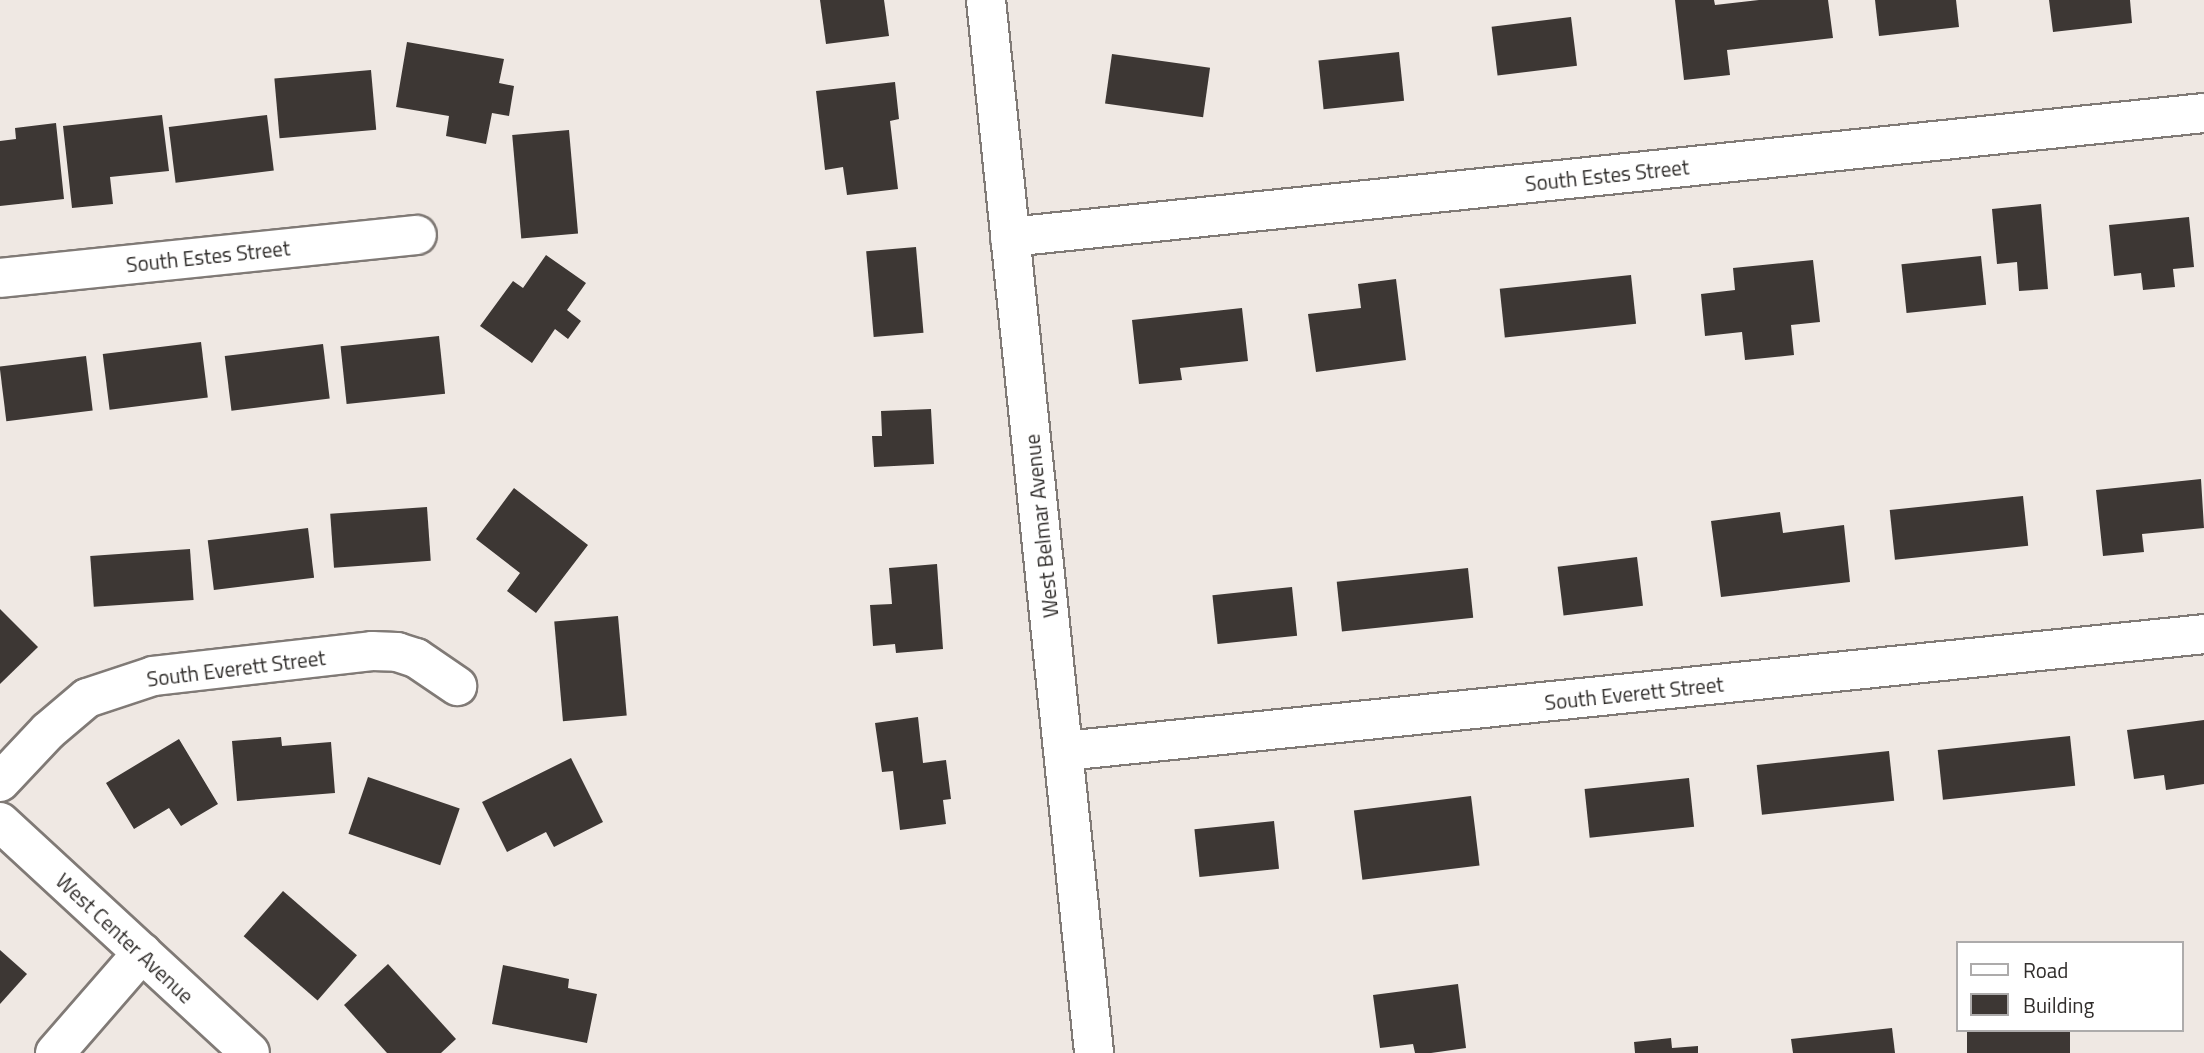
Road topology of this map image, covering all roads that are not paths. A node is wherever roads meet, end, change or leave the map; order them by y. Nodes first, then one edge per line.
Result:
1 (986, 0) edge
2 (2204, 113) edge
3 (417, 235) dead end
4 (1010, 237) junction
5 (0, 278) edge
6 (2204, 634) edge
7 (457, 685) dead end
8 (1065, 751) junction
9 (0, 782) edge
10 (0, 822) edge
11 (142, 953) junction
12 (55, 1053) edge
13 (250, 1053) edge
14 (1094, 1053) edge

1 - 4 street, West Belmar Avenue
2 - 4 street, South Estes Street
3 - 5 street, South Estes Street
4 - 8 street, West Belmar Avenue
6 - 8 street, South Everett Street
7 - 9 street, South Everett Street
8 - 14 street, West Belmar Avenue
10 - 11 street, West Center Avenue
11 - 12 street
11 - 13 street, West Center Avenue

